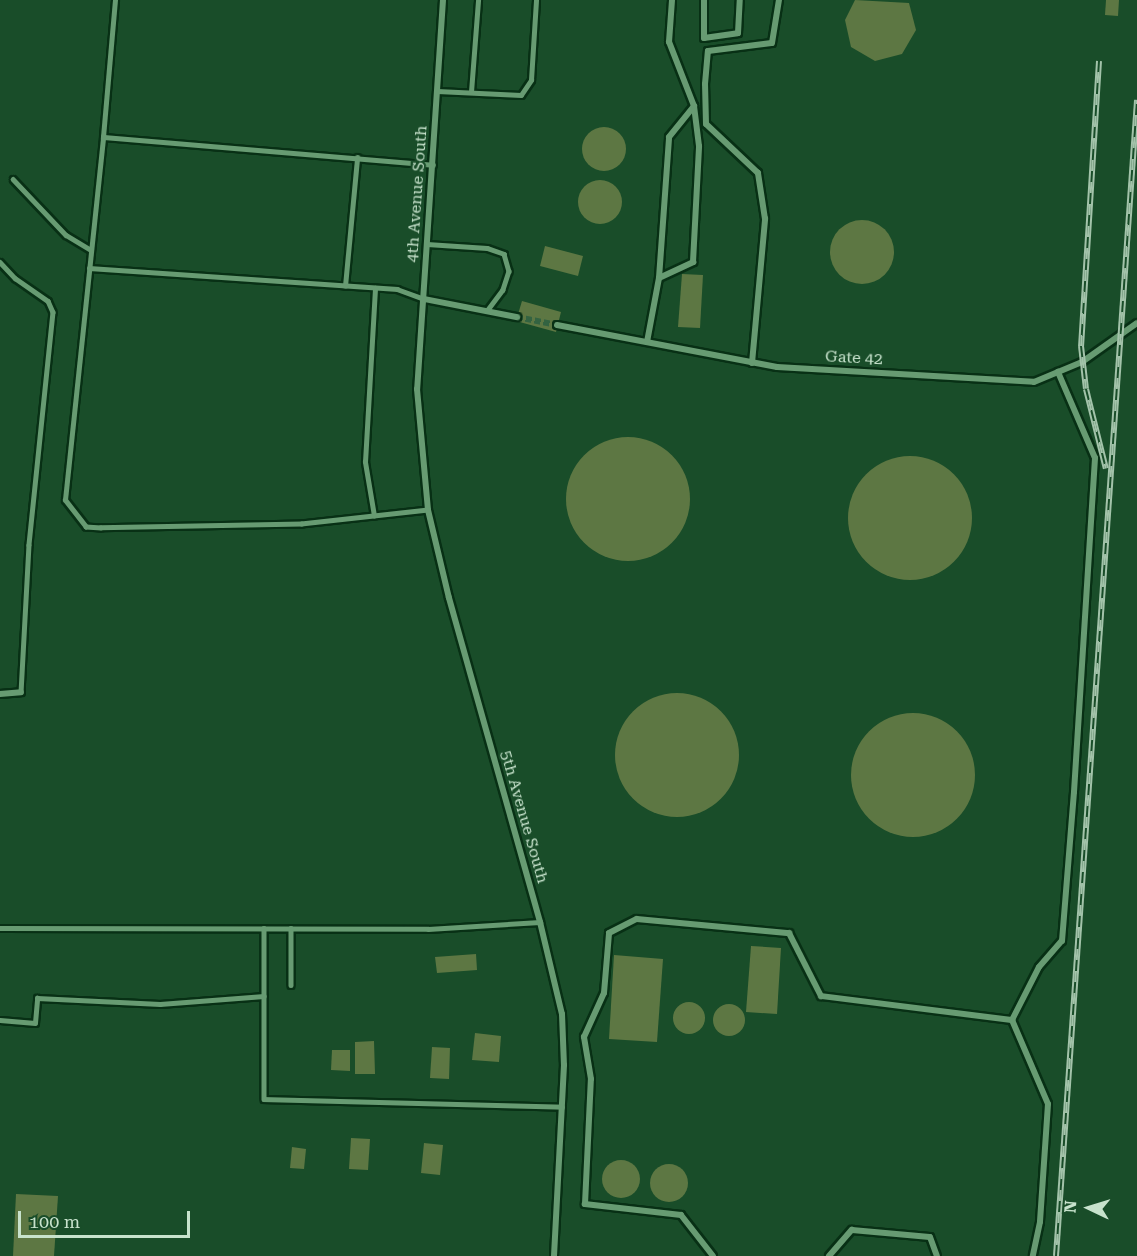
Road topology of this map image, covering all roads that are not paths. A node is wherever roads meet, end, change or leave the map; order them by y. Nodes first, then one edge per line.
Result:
1 (115, 0) edge
2 (443, 0) edge
3 (478, 0) edge
4 (536, 0) edge
5 (672, 0) edge
6 (704, 0) edge
7 (740, 0) edge
8 (779, 0) edge
9 (437, 91) junction
10 (471, 92) junction
11 (694, 106) junction
12 (103, 137) junction
13 (357, 158) junction
14 (433, 165) junction
15 (13, 179) dead end
16 (428, 244) junction
17 (91, 250) junction
18 (0, 262) edge
19 (89, 268) junction
20 (659, 278) junction
21 (345, 286) junction
22 (375, 288) junction
23 (424, 299) junction
24 (487, 311) junction
25 (518, 316) tunnel mouth
26 (1137, 323) edge
27 (557, 325) tunnel mouth
28 (647, 342) junction
29 (752, 363) junction
30 (1058, 372) junction
31 (417, 389) joint
32 (428, 510) junction
33 (374, 516) junction
34 (21, 692) joint
35 (0, 694) edge
36 (540, 922) junction
37 (0, 928) edge
38 (264, 928) junction
39 (291, 928) junction
40 (291, 985) dead end
41 (264, 996) junction
42 (0, 1020) edge
43 (1012, 1020) junction
44 (562, 1107) junction
45 (554, 1256) edge
46 (713, 1256) edge
47 (829, 1256) edge
48 (937, 1256) edge
49 (1033, 1256) edge

1 - 12 lane
2 - 9 street, 4th Avenue South
3 - 10 lane
4 - 10 lane
5 - 11 street
6 - 7 street
8 - 29 street
9 - 10 lane
9 - 14 street, 4th Avenue South
11 - 20 street
11 - 20 street
12 - 13 lane
12 - 17 lane
13 - 14 lane
13 - 21 lane
14 - 16 street, 4th Avenue South
15 - 17 lane
16 - 23 street, 4th Avenue South
16 - 24 lane
17 - 19 lane
18 - 34 lane
19 - 21 lane
19 - 33 lane
20 - 28 street
21 - 22 lane
22 - 23 lane
22 - 33 lane
23 - 24 street
23 - 31 street, 4th Avenue South
24 - 25 street
26 - 30 street, Gate 42
27 - 28 street, Gate 42
28 - 29 street, Gate 42
29 - 30 street, Gate 42
30 - 43 street
31 - 32 street, 5th Avenue South
32 - 33 lane
32 - 36 street, 5th Avenue South
34 - 35 street
36 - 39 lane
36 - 44 street, 5th Avenue South
37 - 38 lane
38 - 39 lane
38 - 41 lane
39 - 40 lane
41 - 42 lane
41 - 44 lane
43 - 46 street
43 - 49 street
44 - 45 street, 5th Avenue South
47 - 48 street

